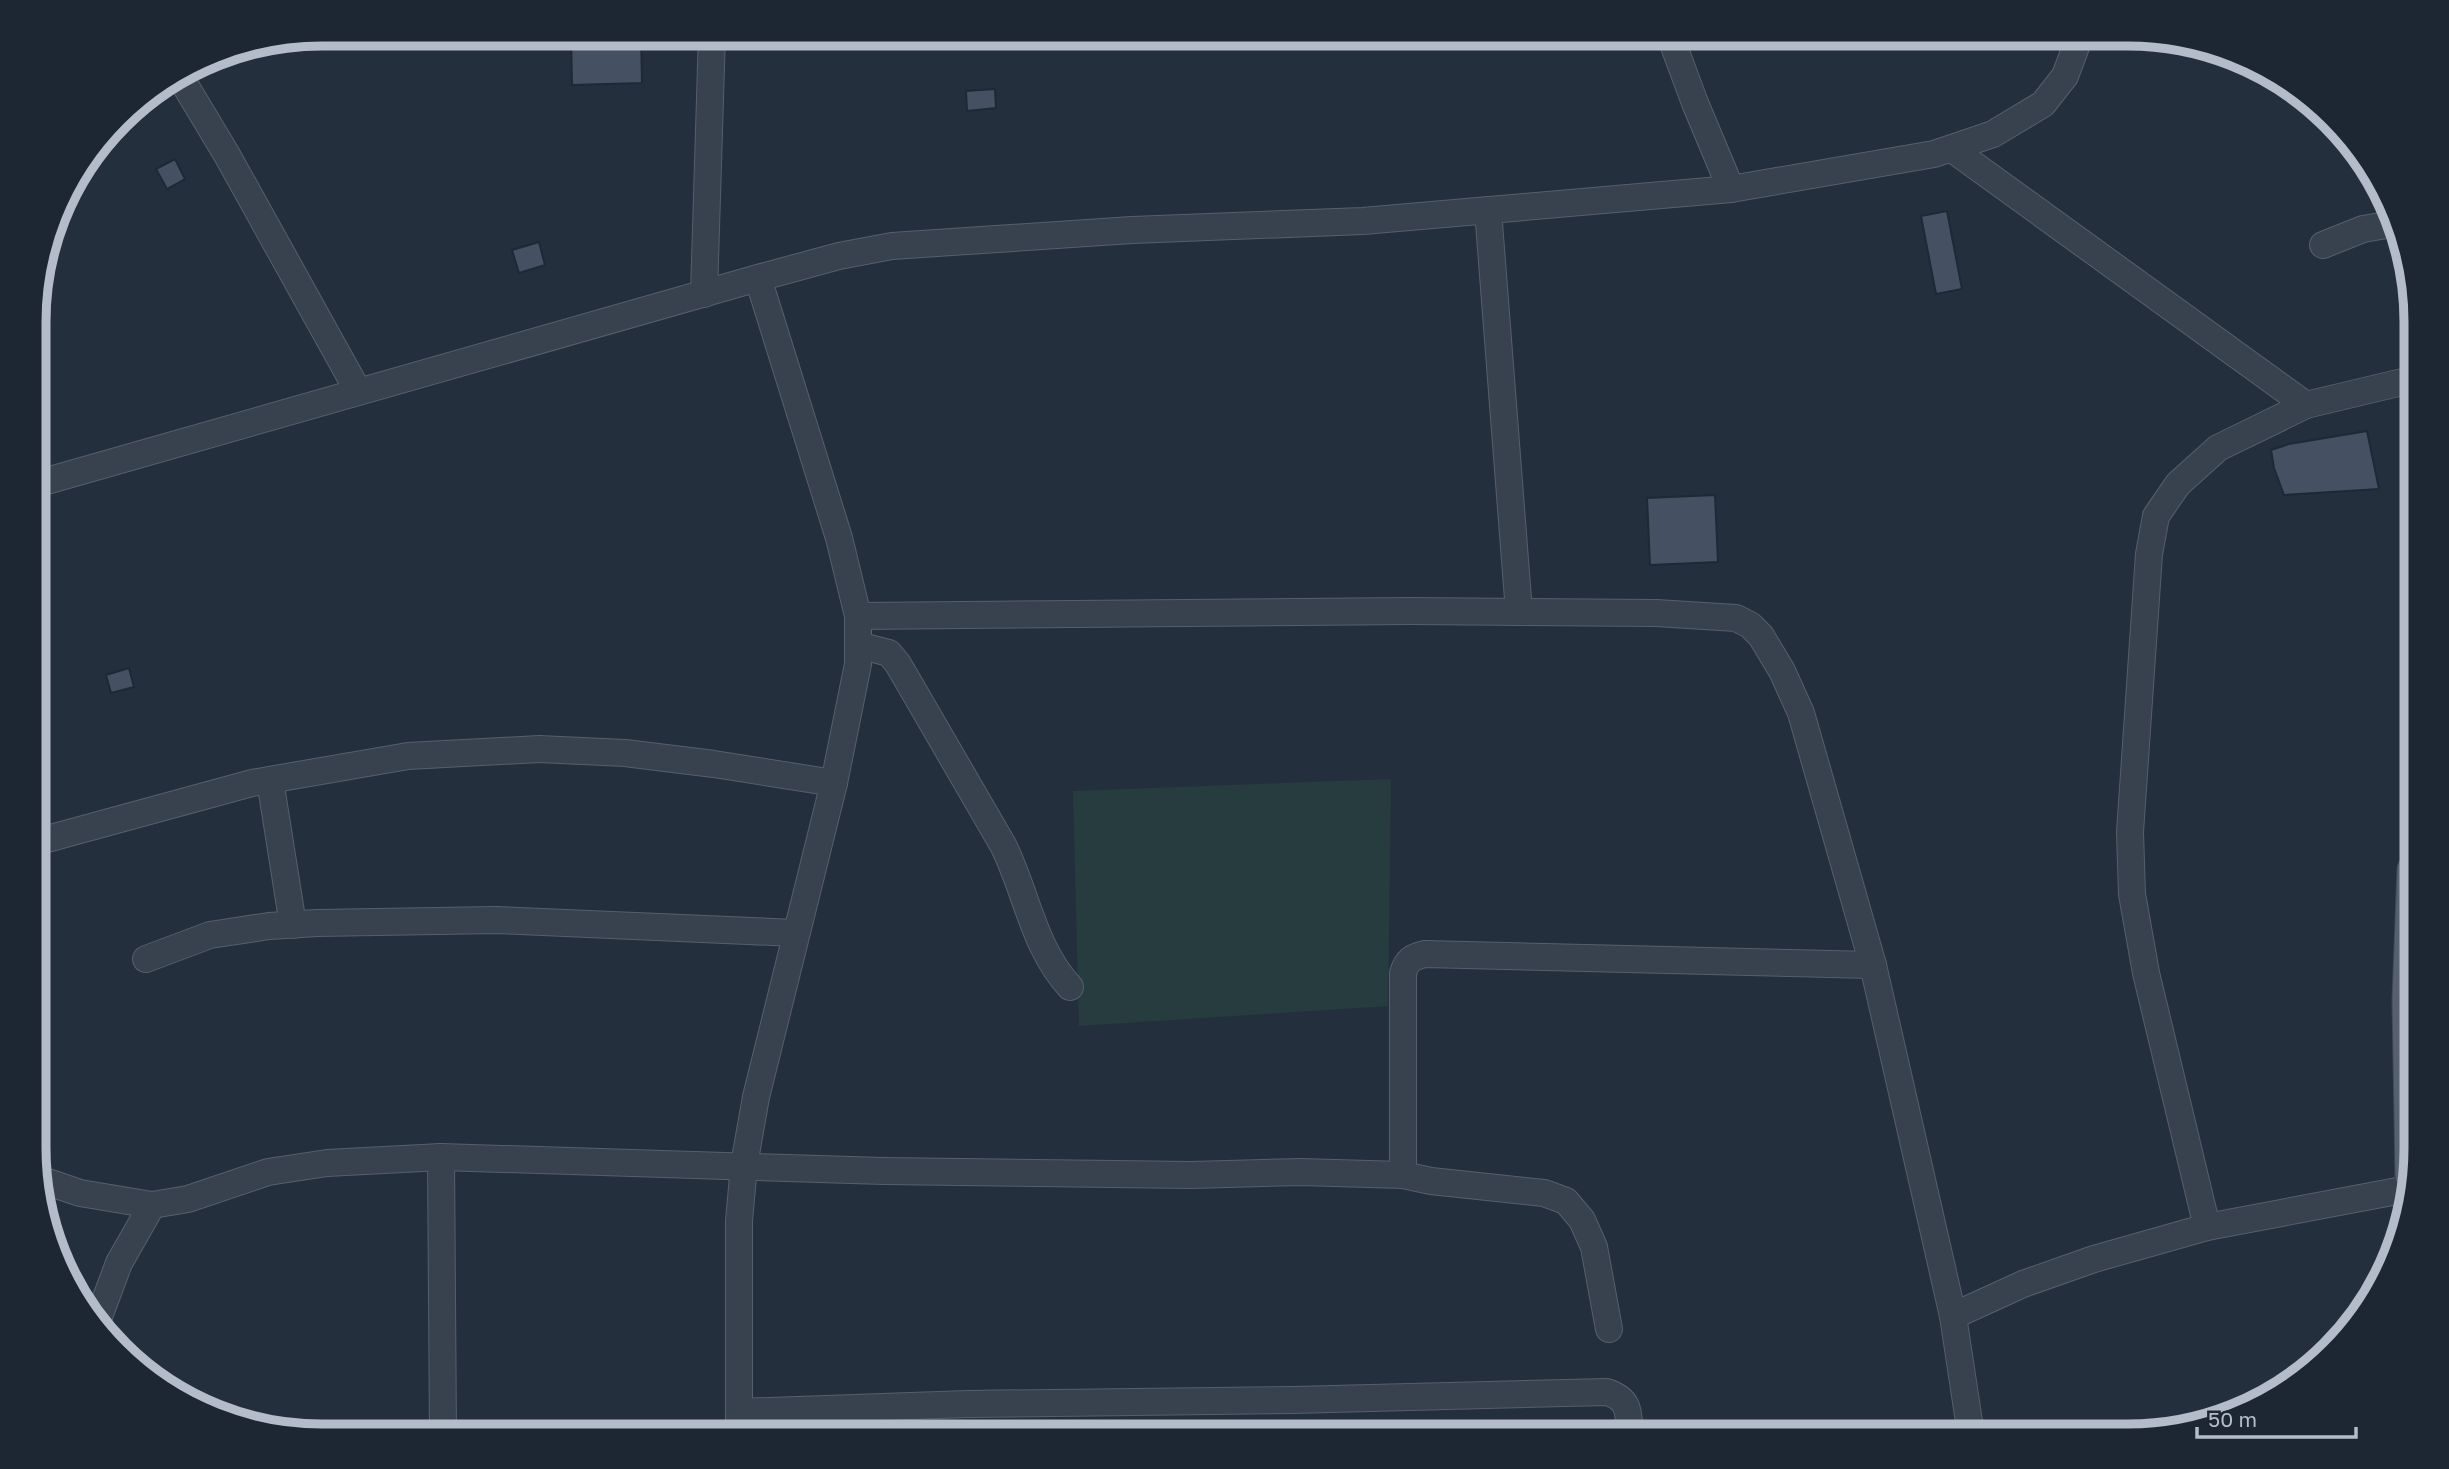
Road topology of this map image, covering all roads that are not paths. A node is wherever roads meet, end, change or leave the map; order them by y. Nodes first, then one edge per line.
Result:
1 (712, 46) edge
2 (1674, 46) edge
3 (2076, 46) edge
4 (183, 82) edge
5 (1952, 149) junction
6 (1731, 189) junction
7 (1488, 210) junction
8 (2386, 225) edge
9 (2323, 245) dead end
10 (758, 278) junction
11 (704, 293) junction
12 (2404, 382) edge
13 (358, 391) junction
14 (2306, 405) junction
15 (46, 481) edge
16 (1519, 612) junction
17 (858, 617) junction
18 (858, 645) junction
19 (270, 780) junction
20 (834, 783) junction
21 (46, 839) edge
22 (293, 925) junction
23 (796, 933) junction
24 (146, 959) dead end
25 (1873, 965) junction
26 (1070, 987) dead end
27 (441, 1157) junction
28 (744, 1165) junction
29 (1403, 1175) junction
30 (48, 1182) edge
31 (2400, 1190) edge
32 (152, 1205) junction
33 (2207, 1227) junction
34 (100, 1313) edge
35 (1954, 1316) junction
36 (1609, 1329) dead end
37 (443, 1424) edge
38 (739, 1424) edge
39 (1629, 1424) edge
40 (1969, 1424) edge

1 - 11 street
2 - 6 street
3 - 5 street
4 - 13 street
5 - 6 street
5 - 14 street
6 - 7 street
7 - 10 street
7 - 16 street
8 - 9 street
10 - 11 street
10 - 17 street
11 - 13 street
12 - 14 street
13 - 15 street
14 - 33 street
16 - 17 street
16 - 25 street
17 - 18 street
18 - 20 street
18 - 26 street
19 - 20 street
19 - 21 street
19 - 22 street
20 - 23 street
22 - 23 street
22 - 24 street
23 - 28 street
25 - 29 street
25 - 35 street
27 - 28 street
27 - 32 street
27 - 37 street
28 - 29 street
28 - 38 street
29 - 36 street
30 - 32 street
31 - 33 street
32 - 34 street
33 - 35 street
35 - 40 street
38 - 39 street

